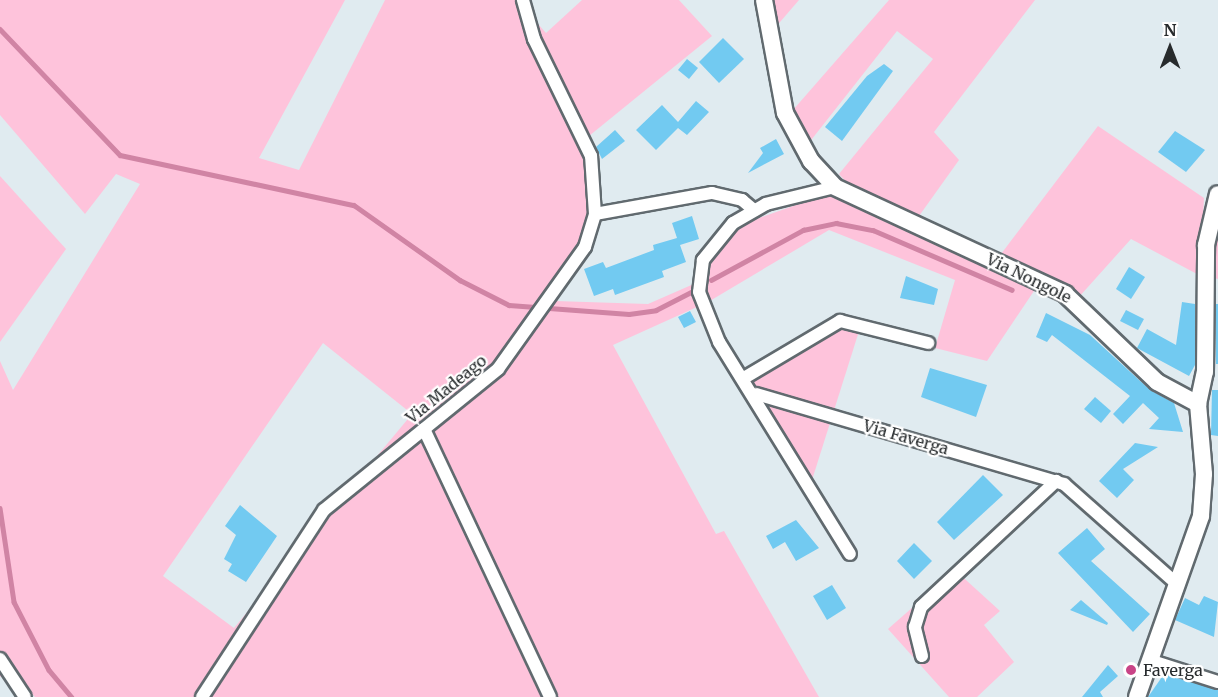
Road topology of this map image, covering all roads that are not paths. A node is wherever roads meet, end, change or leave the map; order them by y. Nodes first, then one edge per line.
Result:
1 (523, 0) edge
2 (764, 0) edge
3 (835, 187) junction
4 (1218, 194) edge
5 (754, 210) junction
6 (596, 214) junction
7 (928, 343) dead end
8 (744, 378) junction
9 (756, 394) junction
10 (1198, 404) junction
11 (424, 429) junction
12 (1056, 481) junction
13 (850, 554) dead end
14 (1178, 585) junction
15 (922, 656) dead end
16 (0, 659) edge
17 (1152, 661) junction
18 (1218, 682) edge
19 (25, 697) edge
20 (202, 697) edge
21 (550, 697) edge
22 (1137, 697) edge

1 - 6 street, Via Madeago
2 - 3 street, Via Nongole
3 - 5 street
3 - 10 street, Via Nongole
4 - 10 street
5 - 6 street
5 - 8 street
6 - 11 street, Via Madeago
7 - 8 street
8 - 9 street
9 - 12 street, Via Faverga
9 - 13 street
10 - 14 street
11 - 20 street, Via Madeago
11 - 21 street
12 - 14 street, Via Faverga
12 - 15 street
14 - 17 street
16 - 19 street
17 - 18 street
17 - 22 street

